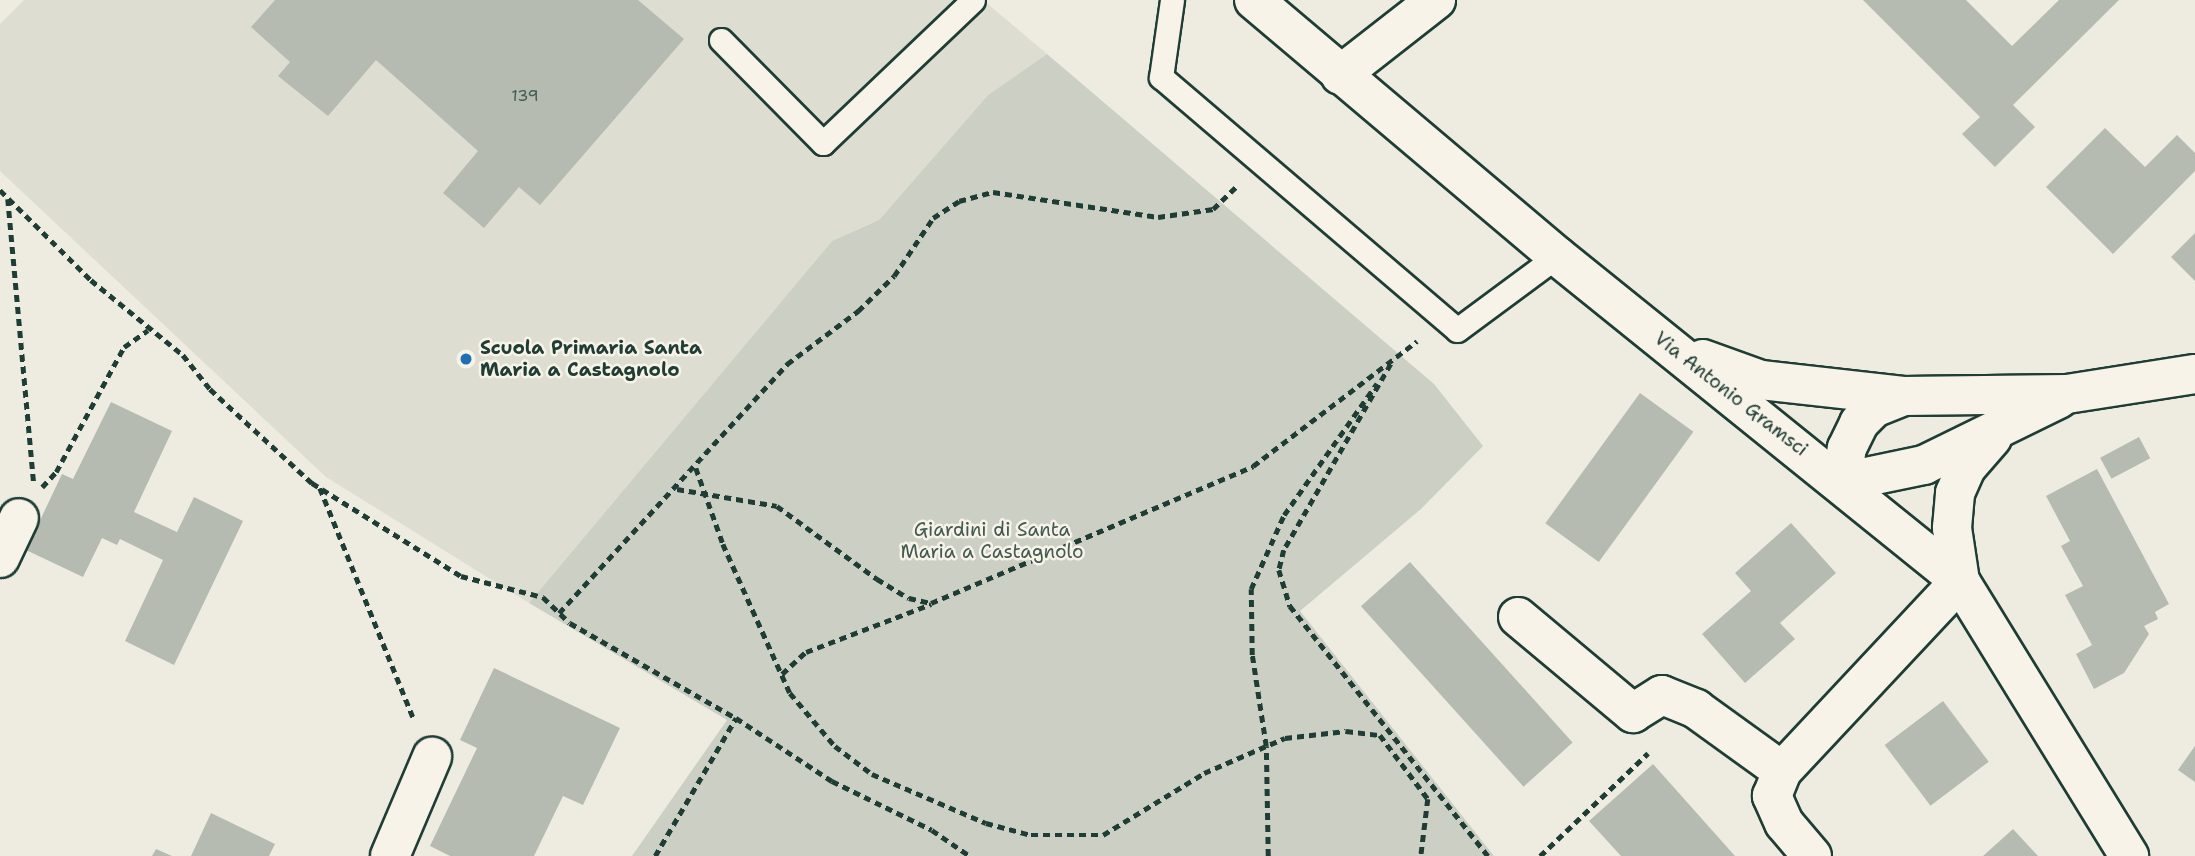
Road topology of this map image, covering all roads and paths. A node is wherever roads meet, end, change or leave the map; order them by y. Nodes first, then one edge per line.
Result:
1 (974, 0) edge
2 (1172, 0) edge
3 (1254, 0) edge
4 (1436, 0) edge
5 (721, 40) dead end
6 (1340, 75) junction
7 (1259, 160) junction
8 (0, 190) edge
9 (8, 198) junction
10 (1557, 256) junction
11 (1446, 320) junction
12 (148, 330) junction
13 (1674, 349) junction
14 (1393, 360) junction
15 (2195, 374) edge
16 (2067, 394) junction
17 (1903, 396) junction
18 (2000, 432) junction
19 (696, 468) junction
20 (1842, 482) junction
21 (320, 487) junction
22 (676, 489) junction
23 (704, 492) junction
24 (22, 511) junction
25 (0, 558) edge
26 (1960, 581) junction
27 (932, 603) junction
28 (559, 613) junction
29 (1518, 617) dead end
30 (782, 674) junction
31 (1696, 709) junction
32 (736, 718) junction
33 (1266, 746) junction
34 (432, 757) joint
35 (1782, 771) junction
36 (390, 856) edge
37 (655, 856) edge
38 (970, 856) edge
39 (1268, 856) edge
40 (1420, 856) edge
41 (1488, 856) edge
42 (1540, 856) edge
43 (1812, 856) edge
44 (2129, 856) edge

1 - 5 lane
2 - 7 lane
3 - 6 street, Via Antonio Gramsci
4 - 6 street
6 - 10 street, Via Antonio Gramsci
7 - 11 lane
7 - 19 path
8 - 9 path
9 - 12 path
9 - 24 path
10 - 11 lane
10 - 13 street, Via Antonio Gramsci
11 - 14 path
12 - 21 path
12 - 24 path
13 - 17 street
13 - 20 street, Via Antonio Gramsci
14 - 27 path
14 - 33 path
14 - 41 path
15 - 16 street
16 - 17 street
16 - 18 street
17 - 20 street
18 - 20 street
18 - 26 street
19 - 22 path
19 - 23 path
20 - 26 street, Via Antonio Gramsci
21 - 28 path
21 - 34 path
22 - 23 path
22 - 28 path
23 - 27 path
23 - 30 path
24 - 25 street
26 - 35 street
26 - 44 street, Via Antonio Gramsci
27 - 30 path
28 - 32 path
29 - 31 street
30 - 33 path
31 - 35 street
31 - 42 path
32 - 37 path
32 - 38 path
33 - 39 path
33 - 40 path
34 - 36 street
35 - 43 street

